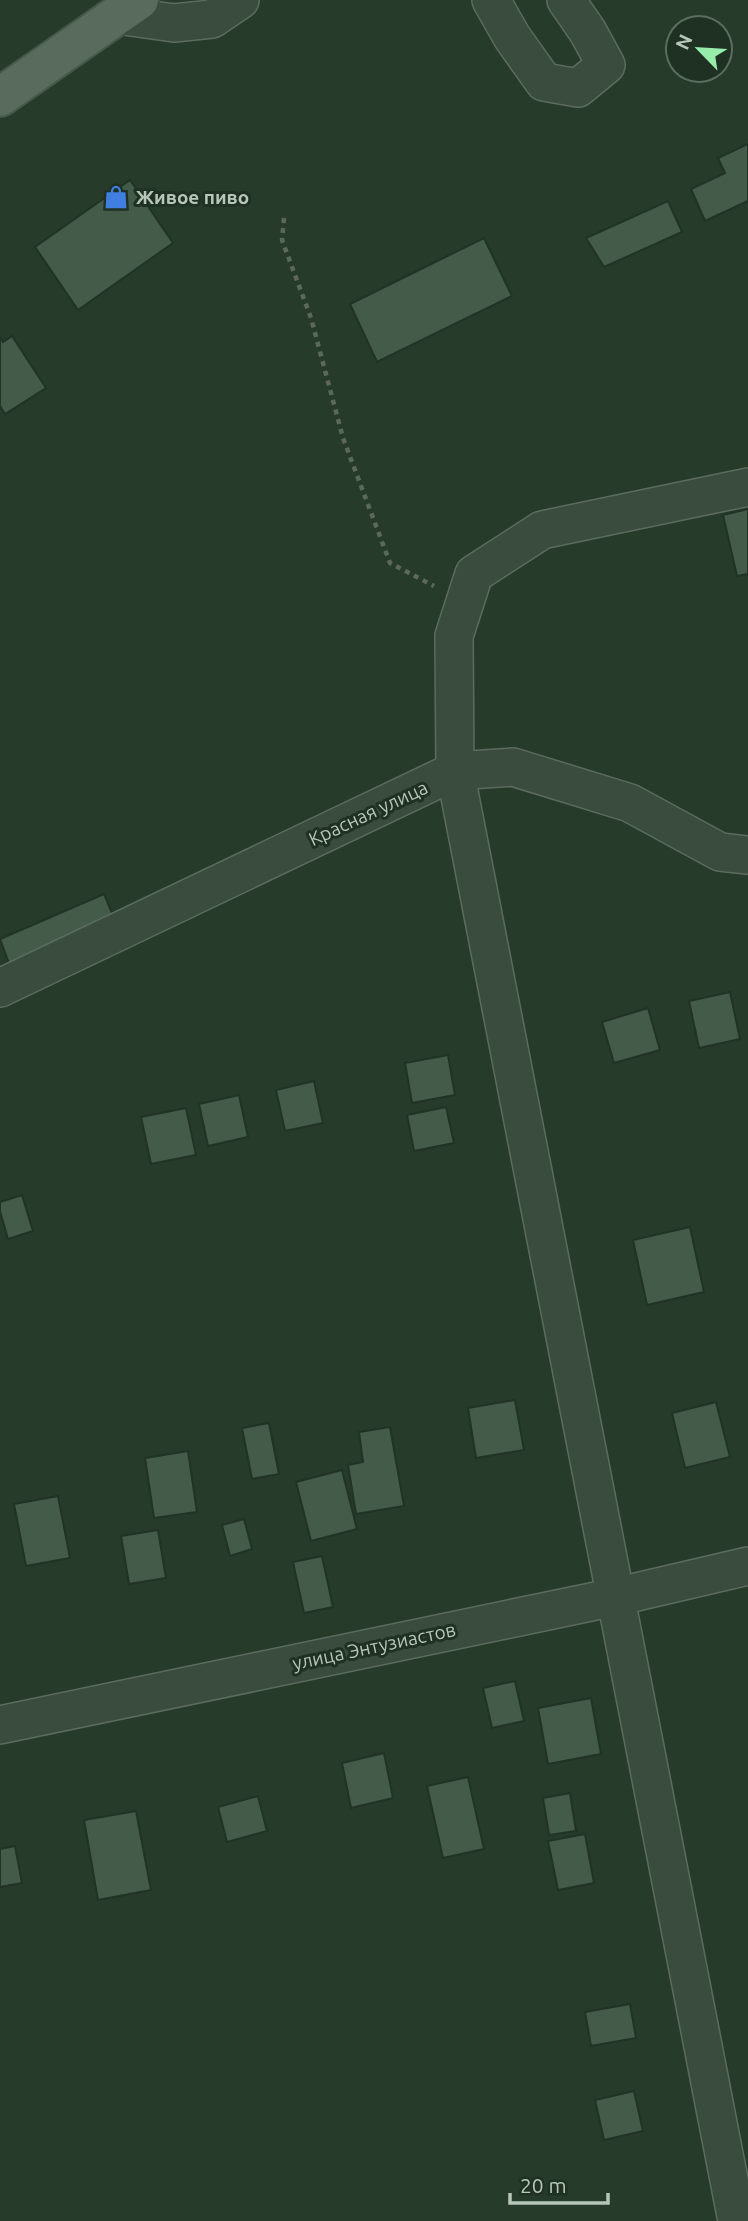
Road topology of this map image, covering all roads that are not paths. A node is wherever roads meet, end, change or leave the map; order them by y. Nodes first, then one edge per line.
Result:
1 (240, 0) edge
2 (491, 0) edge
3 (566, 0) edge
4 (128, 7) edge
5 (0, 97) edge
6 (748, 486) edge
7 (454, 772) junction
8 (748, 855) edge
9 (0, 988) edge
10 (748, 1566) edge
11 (615, 1597) junction
12 (0, 1725) edge
13 (737, 2221) edge

1 - 4 street
2 - 3 street
4 - 5 main road
6 - 7 street
7 - 8 street, Красная улица
7 - 9 street, Красная улица
7 - 11 street
10 - 11 street, улица Энтузиастов
11 - 12 street, улица Энтузиастов
11 - 13 street

